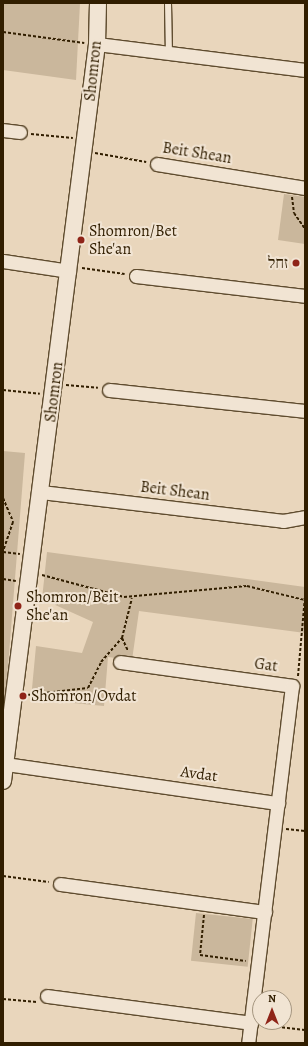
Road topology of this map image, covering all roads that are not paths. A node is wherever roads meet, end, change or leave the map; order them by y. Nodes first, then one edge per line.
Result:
1 (98, 3) edge
2 (168, 3) edge
3 (97, 44) junction
4 (169, 53) junction
5 (305, 70) edge
6 (3, 130) edge
7 (20, 132) road end
8 (157, 164) road end
9 (299, 187) edge
10 (3, 261) edge
11 (69, 269) junction
12 (136, 276) road end
13 (305, 296) edge
14 (109, 390) road end
15 (305, 410) edge
16 (41, 492) junction
17 (304, 519) edge
18 (120, 662) dead end
19 (4, 764) edge
20 (3, 780) edge
21 (278, 803) junction
22 (60, 884) road end
23 (264, 912) junction
24 (47, 996) road end
25 (251, 1023) junction
26 (248, 1043) edge

1 - 3 street, Shomron
2 - 4 lane
3 - 4 street
3 - 11 street, Shomron
4 - 5 street
6 - 7 street
8 - 9 street, Beit Shean
10 - 11 street
11 - 16 street, Shomron
12 - 13 street
14 - 15 street
16 - 17 street, Beit Shean
16 - 19 street, Shomron
18 - 21 street, Gat
19 - 20 street, Shomron
19 - 21 street, Avdat
21 - 23 street
22 - 23 street
23 - 25 street
24 - 25 street
25 - 26 street

